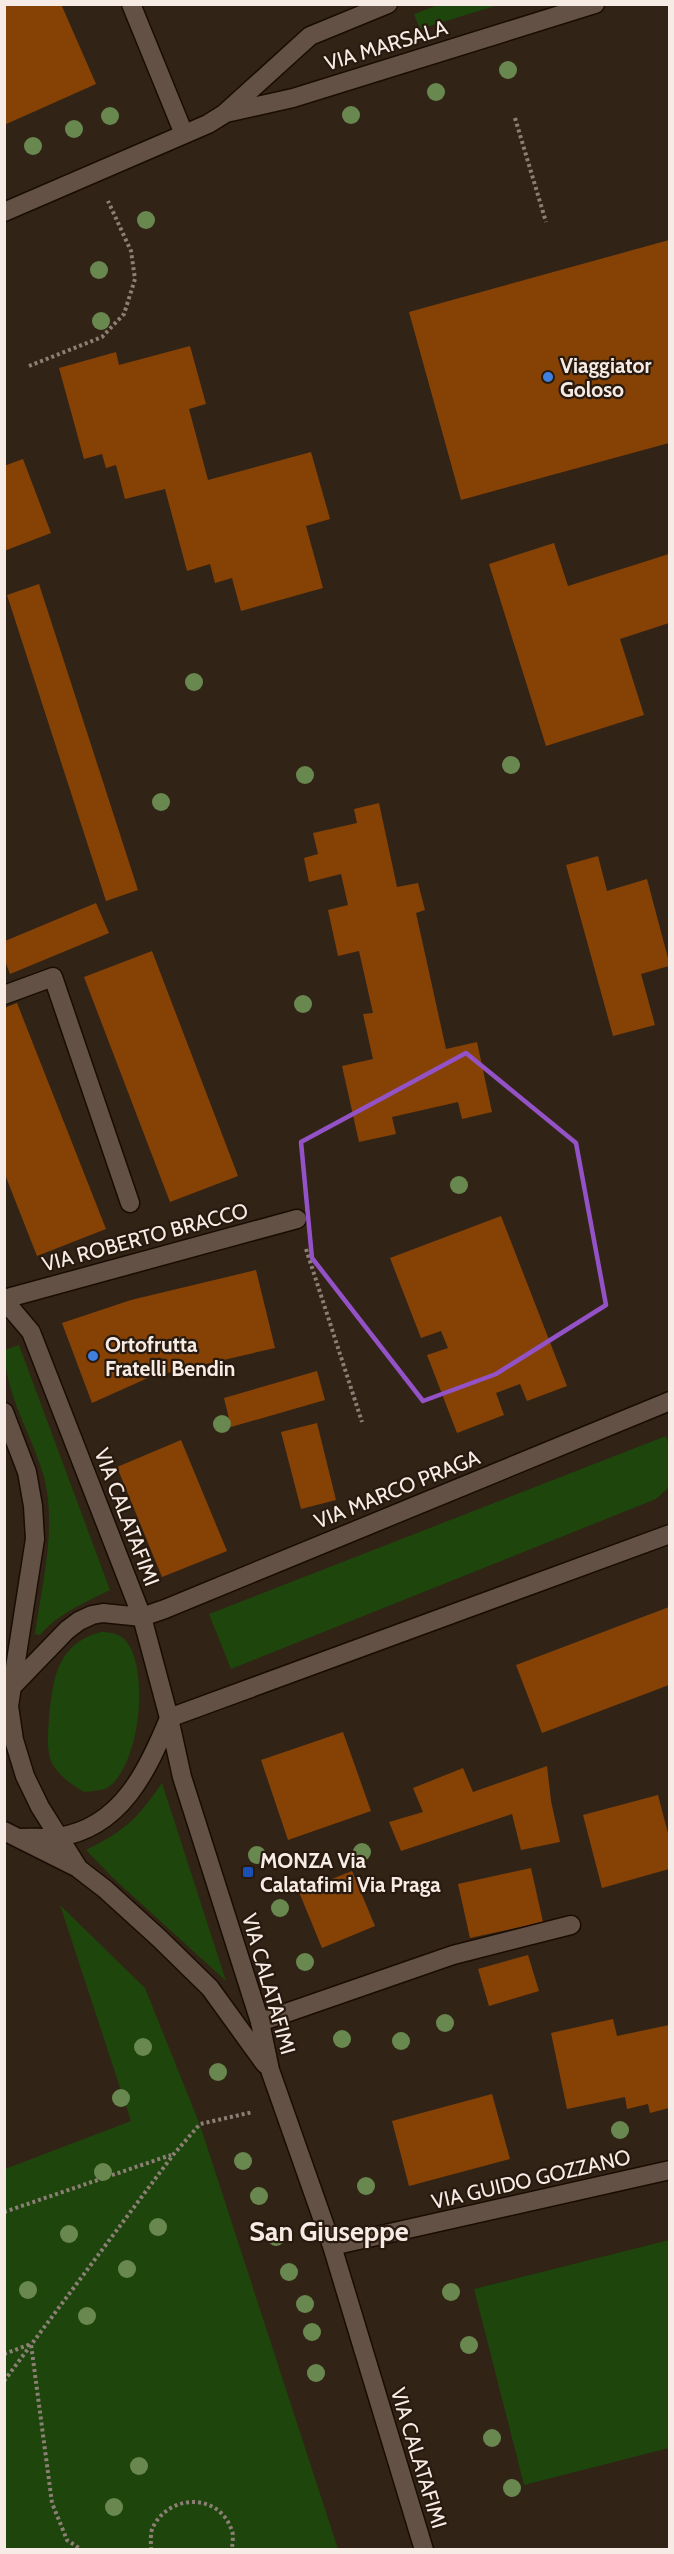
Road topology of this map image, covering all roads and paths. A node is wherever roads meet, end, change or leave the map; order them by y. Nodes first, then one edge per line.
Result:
1 (131, 4) edge
2 (388, 4) edge
3 (595, 4) edge
4 (224, 114) junction
5 (515, 118) dead end
6 (184, 134) junction
7 (96, 172) junction
8 (4, 212) edge
9 (546, 222) dead end
10 (30, 366) dead end
11 (4, 995) edge
12 (130, 1203) dead end
13 (297, 1219) joint
14 (4, 1300) edge
15 (669, 1401) edge
16 (4, 1412) edge
17 (362, 1422) dead end
18 (669, 1534) edge
19 (142, 1617) junction
20 (8, 1691) edge
21 (169, 1718) junction
22 (13, 1834) edge
23 (58, 1837) junction
24 (80, 1869) junction
25 (571, 1925) dead end
26 (260, 2022) junction
27 (270, 2070) junction
28 (284, 2105) junction
29 (172, 2155) junction
30 (669, 2170) edge
31 (4, 2212) edge
32 (332, 2246) junction
33 (32, 2344) junction
34 (4, 2354) edge
35 (4, 2381) edge
36 (82, 2550) edge
37 (151, 2550) edge
38 (232, 2550) edge
39 (424, 2550) edge

1 - 6 street
2 - 4 street, VIA MARSALA
3 - 4 street, VIA MARSALA
4 - 6 street, VIA MARSALA
5 - 9 path
6 - 7 street, VIA MARSALA
7 - 8 street, VIA MARSALA
7 - 10 path
11 - 12 street
13 - 14 street, VIA ROBERTO BRACCO
13 - 17 path
14 - 19 street, VIA CALATAFIMI
15 - 19 street, VIA MARCO PRAGA
16 - 20 street, VIA CALATAFIMI
18 - 21 street
19 - 20 street
19 - 21 street, VIA CALATAFIMI
20 - 23 street, VIA CALATAFIMI
21 - 23 street
21 - 26 street, VIA CALATAFIMI
22 - 23 street
22 - 24 street
23 - 24 street, VIA CALATAFIMI
24 - 27 street, VIA CALATAFIMI
25 - 26 street
26 - 27 street, VIA CALATAFIMI
27 - 28 street, VIA CALATAFIMI
28 - 29 path
28 - 32 street, VIA CALATAFIMI
29 - 31 path
29 - 33 path
30 - 32 street, VIA GUIDO GOZZANO
32 - 39 street, VIA CALATAFIMI
33 - 34 path
33 - 35 path
33 - 36 path
37 - 38 path

